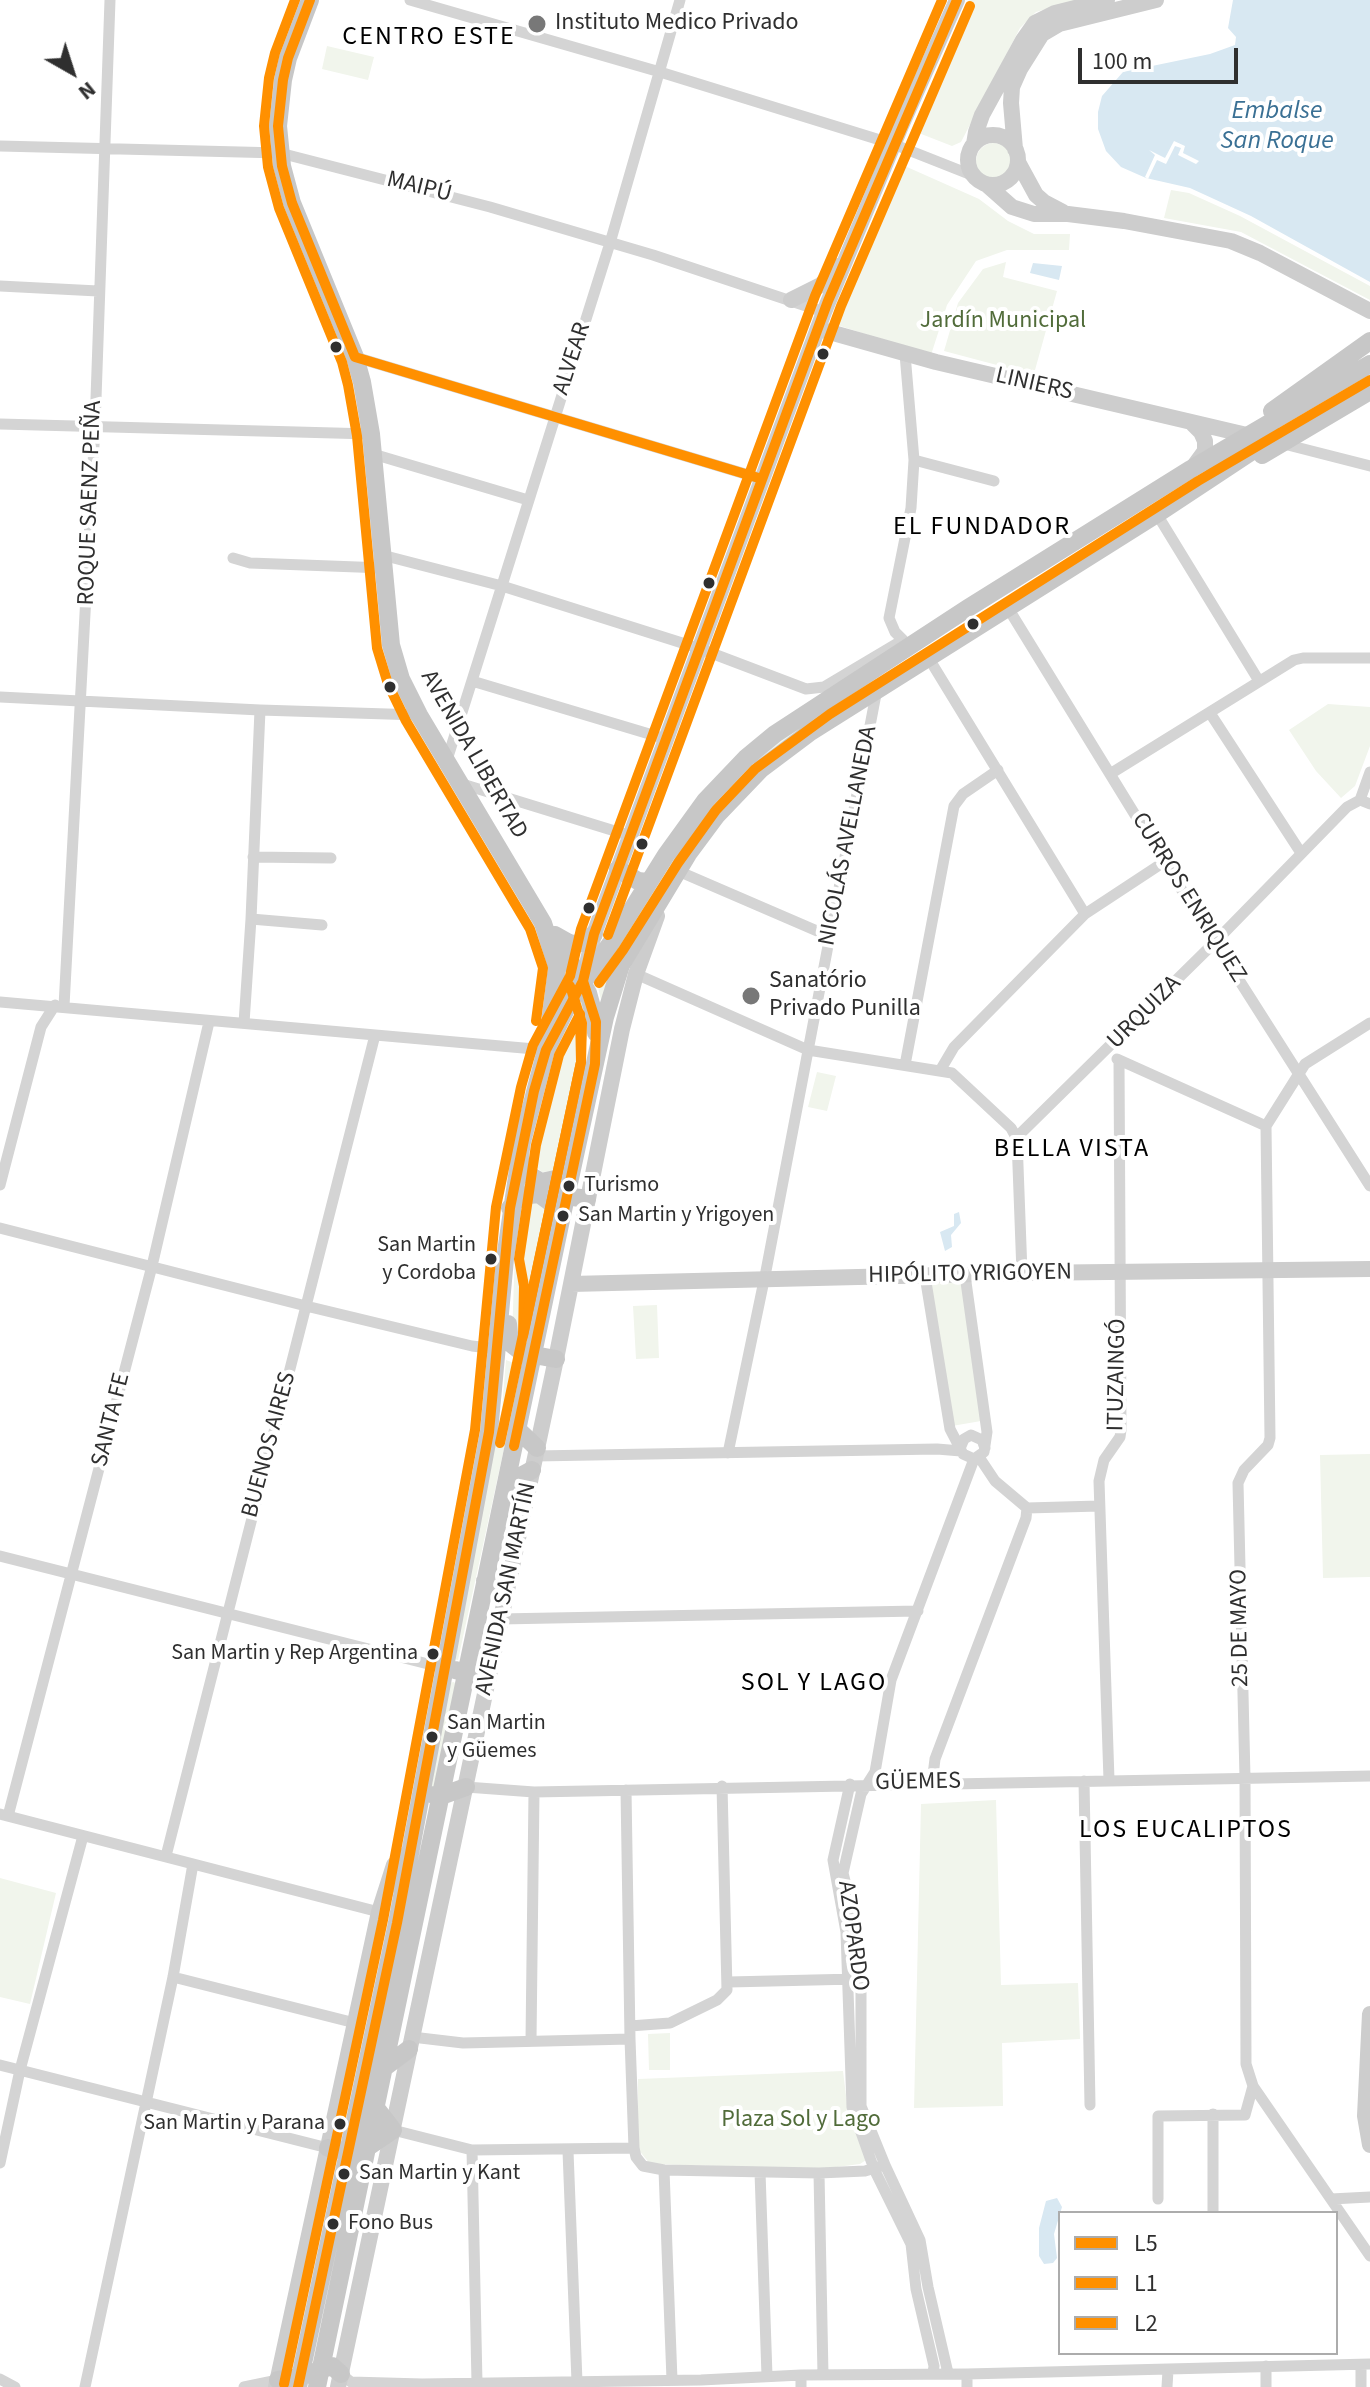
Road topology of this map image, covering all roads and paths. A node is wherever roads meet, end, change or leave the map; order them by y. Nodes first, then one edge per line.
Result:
1 (110, 0) edge
2 (310, 0) edge
3 (410, 0) edge
4 (680, 0) edge
5 (957, 0) edge
6 (1107, 0) edge
7 (1156, 0) edge
8 (660, 72) junction
9 (893, 144) junction
10 (974, 144) junction
11 (0, 146) edge
12 (104, 150) junction
13 (280, 153) junction
14 (1017, 156) junction
15 (980, 180) junction
16 (1073, 215) junction
17 (610, 243) junction
18 (849, 252) junction
19 (0, 286) edge
20 (98, 291) junction
21 (791, 300) junction
22 (1370, 311) edge
23 (824, 312) junction
24 (819, 329) junction
25 (1370, 341) edge
26 (905, 354) junction
27 (355, 357) junction
28 (1370, 364) edge
29 (1370, 377) edge
30 (1370, 391) edge
31 (555, 415) junction
32 (1190, 421) junction
33 (0, 424) edge
34 (95, 427) junction
35 (371, 434) junction
36 (1246, 434) junction
37 (1284, 444) junction
38 (373, 454) junction
39 (914, 460) junction
40 (1370, 466) edge
41 (1196, 477) junction
42 (762, 479) junction
43 (994, 481) dead end
44 (1146, 497) junction
45 (528, 500) junction
46 (1157, 514) junction
47 (1074, 543) junction
48 (233, 558) dead end
49 (383, 562) junction
50 (502, 586) junction
51 (968, 608) junction
52 (1008, 608) junction
53 (947, 622) junction
54 (903, 640) junction
55 (698, 648) junction
56 (928, 657) junction
57 (1370, 658) edge
58 (472, 681) junction
59 (1259, 681) junction
60 (877, 689) junction
61 (0, 697) edge
62 (82, 700) junction
63 (260, 710) junction
64 (1210, 713) junction
65 (419, 715) junction
66 (666, 739) junction
67 (446, 763) junction
68 (998, 770) junction
69 (1370, 772) edge
70 (1110, 774) junction
71 (457, 782) junction
72 (1365, 802) edge
73 (631, 836) junction
74 (1301, 853) junction
75 (253, 857) junction
76 (331, 858) dead end
77 (1164, 862) junction
78 (618, 869) junction
79 (678, 871) junction
80 (658, 885) junction
81 (1085, 914) junction
82 (251, 919) junction
83 (322, 925) dead end
84 (549, 929) junction
85 (594, 934) junction
86 (831, 937) junction
87 (1215, 942) junction
88 (636, 974) junction
89 (583, 981) junction
90 (0, 1002) edge
91 (60, 1006) junction
92 (209, 1022) junction
93 (244, 1023) junction
94 (1370, 1023) edge
95 (375, 1035) junction
96 (546, 1050) junction
97 (808, 1050) junction
98 (1106, 1051) junction
99 (1119, 1061) junction
100 (595, 1064) junction
101 (905, 1065) junction
102 (941, 1069) junction
103 (1298, 1071) junction
104 (588, 1096) junction
105 (607, 1101) junction
106 (1266, 1126) junction
107 (1017, 1139) junction
108 (519, 1157) junction
109 (574, 1161) junction
110 (0, 1185) edge
111 (1370, 1186) edge
112 (566, 1196) junction
113 (587, 1199) junction
114 (510, 1208) junction
115 (561, 1220) junction
116 (0, 1228) edge
117 (505, 1259) junction
118 (152, 1266) junction
119 (1267, 1269) junction
120 (1370, 1269) edge
121 (1119, 1272) junction
122 (1022, 1273) junction
123 (965, 1275) junction
124 (925, 1276) junction
125 (764, 1281) junction
126 (571, 1284) junction
127 (306, 1306) junction
128 (498, 1349) junction
129 (528, 1354) junction
130 (556, 1359) junction
131 (517, 1429) junction
132 (961, 1448) junction
133 (728, 1453) junction
134 (979, 1454) junction
135 (535, 1458) junction
136 (506, 1484) junction
137 (1099, 1506) junction
138 (1027, 1508) junction
139 (0, 1556) edge
140 (72, 1576) junction
141 (485, 1581) junction
142 (504, 1600) junction
143 (918, 1611) junction
144 (227, 1612) junction
145 (500, 1619) junction
146 (444, 1668) junction
147 (465, 1673) junction
148 (488, 1678) junction
149 (1370, 1776) edge
150 (1245, 1778) junction
151 (1109, 1780) junction
152 (1084, 1781) junction
153 (932, 1783) junction
154 (850, 1784) junction
155 (868, 1784) junction
156 (722, 1786) junction
157 (466, 1787) junction
158 (626, 1790) junction
159 (421, 1792) junction
160 (534, 1792) junction
161 (441, 1796) junction
162 (4, 1815) edge
163 (83, 1836) junction
164 (411, 1851) junction
165 (166, 1856) junction
166 (193, 1864) junction
167 (379, 1912) junction
168 (173, 1977) junction
169 (848, 1979) junction
170 (861, 1979) junction
171 (729, 1982) junction
172 (1370, 2014) edge
173 (355, 2023) junction
174 (375, 2028) junction
175 (630, 2033) junction
176 (531, 2040) junction
177 (411, 2043) junction
178 (0, 2065) edge
179 (385, 2067) junction
180 (20, 2070) junction
181 (1253, 2086) junction
182 (146, 2100) junction
183 (1090, 2105) dead end
184 (376, 2108) junction
185 (1213, 2114) junction
186 (393, 2130) junction
187 (1370, 2145) edge
188 (368, 2147) junction
189 (328, 2148) junction
190 (634, 2148) junction
191 (472, 2150) junction
192 (568, 2151) junction
193 (349, 2152) junction
194 (0, 2163) edge
195 (880, 2167) junction
196 (664, 2170) junction
197 (760, 2172) junction
198 (819, 2173) junction
199 (1370, 2197) edge
200 (1158, 2199) dead end
201 (1331, 2199) junction
202 (1213, 2211) edge
203 (1370, 2256) edge
204 (320, 2284) junction
205 (1366, 2365) edge
206 (1266, 2366) junction
207 (1168, 2370) junction
208 (331, 2371) edge
209 (1068, 2372) junction
210 (894, 2373) junction
211 (933, 2373) junction
212 (948, 2373) junction
213 (823, 2375) junction
214 (767, 2376) junction
215 (0, 2379) edge
216 (672, 2380) junction
217 (801, 2381) edge
218 (967, 2381) edge
219 (299, 2382) edge
220 (577, 2382) junction
221 (477, 2383) junction
222 (277, 2384) edge
223 (608, 2384) edge
224 (701, 2384) edge
225 (422, 2385) edge
226 (513, 2385) edge
227 (15, 2387) edge
228 (85, 2387) edge
229 (244, 2387) edge
230 (317, 2387) edge
231 (894, 2387) edge
232 (1068, 2387) edge
233 (1167, 2387) edge
234 (1266, 2387) edge
235 (1361, 2387) edge

1 - 12 street, ROQUE SAENZ PEÑA
2 - 13 main road, AVENIDA LIBERTAD
3 - 8 street
4 - 8 street, ALVEAR
5 - 9 main road
6 - 10 main road
7 - 14 main road
8 - 9 street
8 - 17 street, ALVEAR
9 - 15 street
9 - 18 main road
10 - 14 main road
10 - 15 main road
11 - 12 street, MAIPÚ
12 - 13 street, MAIPÚ
12 - 20 street, ROQUE SAENZ PEÑA
13 - 17 street, MAIPÚ
13 - 27 main road, AVENIDA LIBERTAD
14 - 15 main road
14 - 16 main road
15 - 16 main road
16 - 22 main road
17 - 21 street, MAIPÚ
17 - 31 street, ALVEAR
18 - 21 main road
18 - 23 main road
19 - 20 street
20 - 34 street, ROQUE SAENZ PEÑA
21 - 23 street, MAIPÚ
23 - 24 main road
24 - 26 main road, LINIERS
24 - 42 main road
25 - 36 main road
26 - 32 main road, LINIERS
26 - 39 street
27 - 31 street
27 - 35 main road, AVENIDA LIBERTAD
28 - 36 main road
29 - 41 main road
30 - 37 main road
31 - 42 street
31 - 45 street, ALVEAR
32 - 36 main road, LINIERS
32 - 41 main road
33 - 34 street
34 - 35 street
34 - 62 street, ROQUE SAENZ PEÑA
35 - 38 main road, AVENIDA LIBERTAD
36 - 41 main road
37 - 40 street
37 - 41 main road
38 - 45 street
38 - 49 main road, AVENIDA LIBERTAD
39 - 43 street
39 - 54 street
41 - 44 main road
41 - 46 main road
42 - 55 main road
44 - 46 street
44 - 47 main road
45 - 50 street, ALVEAR
46 - 52 main road
46 - 59 street
47 - 51 main road
47 - 52 main road
48 - 49 street
49 - 50 street
49 - 65 main road, AVENIDA LIBERTAD
50 - 55 street
50 - 58 street, ALVEAR
51 - 53 main road
51 - 54 main road
52 - 56 main road
52 - 70 street, CURROS ENRIQUEZ
53 - 60 main road
53 - 80 main road
54 - 55 street
55 - 66 main road
56 - 60 main road
56 - 68 street
57 - 59 street
58 - 66 street
58 - 67 street, ALVEAR
59 - 64 street
60 - 79 main road
60 - 86 street, NICOLÁS AVELLANEDA
61 - 62 street
62 - 63 street
62 - 91 street, ROQUE SAENZ PEÑA
63 - 65 street
63 - 75 street
64 - 70 street
64 - 74 street
65 - 67 main road, AVENIDA LIBERTAD
66 - 73 main road
67 - 71 main road, AVENIDA LIBERTAD
68 - 81 street
68 - 101 street
69 - 72 street
70 - 77 street, CURROS ENRIQUEZ
71 - 73 street
71 - 84 main road, AVENIDA LIBERTAD
72 - 74 street, URQUIZA
73 - 78 main road
74 - 87 street, URQUIZA
75 - 76 street
75 - 82 street
77 - 81 street
77 - 87 street, CURROS ENRIQUEZ
78 - 80 main road
78 - 85 main road
79 - 80 main road
79 - 86 street
80 - 88 main road, AVENIDA SAN MARTÍN
80 - 89 main road
80 - 100 main road
81 - 102 street
82 - 83 street
82 - 93 street
84 - 85 main road
84 - 89 main road, AVENIDA LIBERTAD
84 - 96 main road, AVENIDA LIBERTAD
85 - 89 main road
86 - 97 street, NICOLÁS AVELLANEDA
87 - 98 street, URQUIZA
87 - 103 street, CURROS ENRIQUEZ
88 - 97 street
88 - 105 main road, AVENIDA SAN MARTÍN
89 - 96 main road
89 - 100 main road, AVENIDA LIBERTAD
90 - 91 street
91 - 92 street
91 - 110 street, ROQUE SAENZ PEÑA
92 - 93 street
92 - 118 street, SANTA FE
93 - 95 street
94 - 103 street
95 - 96 street
95 - 127 street, BUENOS AIRES
96 - 108 main road
97 - 101 street
97 - 125 street, NICOLÁS AVELLANEDA
98 - 99 street
98 - 107 street, URQUIZA
99 - 106 street
99 - 121 street, ITUZAINGÓ
100 - 104 main road
101 - 102 street
102 - 107 street
103 - 106 street
103 - 111 street, CURROS ENRIQUEZ
104 - 105 main road
104 - 109 main road
105 - 113 main road, AVENIDA SAN MARTÍN
106 - 119 street, 25 DE MAYO
107 - 122 street
108 - 109 main road
108 - 114 main road
109 - 112 main road
112 - 113 main road
112 - 115 main road
113 - 126 main road, AVENIDA SAN MARTÍN
114 - 115 main road
114 - 117 main road
115 - 129 main road
116 - 118 street
117 - 128 main road
117 - 129 main road
118 - 127 street
118 - 140 street, SANTA FE
119 - 120 main road, HIPÓLITO YRIGOYEN
119 - 121 main road, HIPÓLITO YRIGOYEN
119 - 150 street, 25 DE MAYO
121 - 122 main road, HIPÓLITO YRIGOYEN
121 - 137 street, ITUZAINGÓ
122 - 123 main road, HIPÓLITO YRIGOYEN
123 - 124 main road, HIPÓLITO YRIGOYEN
123 - 134 street, AZOPARDO
124 - 125 main road, HIPÓLITO YRIGOYEN
124 - 132 street
125 - 126 main road, HIPÓLITO YRIGOYEN
125 - 133 street, NICOLÁS AVELLANEDA
126 - 130 main road, AVENIDA SAN MARTÍN
127 - 128 street
127 - 144 street, BUENOS AIRES
128 - 129 main road
128 - 146 main road
129 - 130 main road
129 - 131 main road
130 - 135 main road, AVENIDA SAN MARTÍN
131 - 135 main road
131 - 136 main road
132 - 133 street
132 - 134 street
132 - 134 street
133 - 135 street
134 - 138 street
134 - 143 street, AZOPARDO
135 - 136 main road
135 - 142 main road, AVENIDA SAN MARTÍN
136 - 141 main road
137 - 138 street
137 - 151 street, ITUZAINGÓ
138 - 153 street
139 - 140 street
140 - 144 street
140 - 162 street, SANTA FE
141 - 142 main road
141 - 147 main road
142 - 145 main road, AVENIDA SAN MARTÍN
143 - 145 street
143 - 155 street, AZOPARDO
144 - 146 street
144 - 165 street, BUENOS AIRES
145 - 148 main road, AVENIDA SAN MARTÍN
146 - 147 main road
146 - 159 main road
147 - 148 main road
147 - 161 main road
148 - 157 main road, AVENIDA SAN MARTÍN
149 - 150 street, GÜEMES
150 - 151 street, GÜEMES
150 - 181 street, 25 DE MAYO
151 - 152 street, GÜEMES
152 - 153 street, GÜEMES
152 - 183 street
153 - 155 street, GÜEMES
154 - 155 street, GÜEMES
154 - 156 street, GÜEMES
154 - 169 street, AZOPARDO
155 - 170 street, AZOPARDO
156 - 158 street, GÜEMES
156 - 171 street
157 - 160 street, GÜEMES
157 - 161 main road
157 - 177 main road, AVENIDA SAN MARTÍN
158 - 160 street, GÜEMES
158 - 175 street
159 - 161 main road
159 - 164 main road
160 - 176 street
161 - 179 main road
162 - 163 street
163 - 165 street
163 - 180 street
164 - 167 main road
164 - 174 main road
165 - 166 street
166 - 167 street
166 - 168 street
167 - 173 main road
168 - 173 street
168 - 182 street
169 - 170 street
169 - 171 street
169 - 195 street, AZOPARDO
170 - 195 street, AZOPARDO
171 - 175 street
172 - 187 main road
173 - 174 main road
173 - 189 main road
174 - 193 main road
175 - 176 street
175 - 190 street
176 - 177 street
177 - 179 main road
177 - 186 main road, AVENIDA SAN MARTÍN
178 - 180 street
179 - 184 main road
180 - 182 street
180 - 194 street
181 - 185 street
181 - 201 street, 25 DE MAYO
182 - 189 street
182 - 228 street
184 - 186 main road
184 - 188 main road
185 - 200 street
185 - 202 street
186 - 188 main road
186 - 191 street
186 - 208 main road, AVENIDA SAN MARTÍN
188 - 208 main road
189 - 193 main road
189 - 222 main road
190 - 192 street
190 - 196 street
191 - 192 street
191 - 221 street
192 - 220 street
193 - 204 main road
195 - 198 street
195 - 211 street, AZOPARDO
195 - 212 street, AZOPARDO
196 - 197 street
196 - 216 street
197 - 198 street
197 - 214 street
198 - 213 street
199 - 201 street
201 - 203 street, 25 DE MAYO
204 - 208 main road
204 - 219 main road
205 - 206 street
205 - 235 street
206 - 207 street
206 - 234 street
207 - 209 street
207 - 233 street
208 - 219 main road
208 - 225 street
208 - 230 main road
209 - 218 street
209 - 232 street
210 - 211 street
210 - 213 street
210 - 231 street
211 - 212 street
212 - 218 street
213 - 217 street
214 - 217 street
214 - 224 street
215 - 227 street
216 - 223 street
216 - 224 street
219 - 222 main road
220 - 223 street
220 - 226 street
221 - 225 street
221 - 226 street
222 - 229 street

